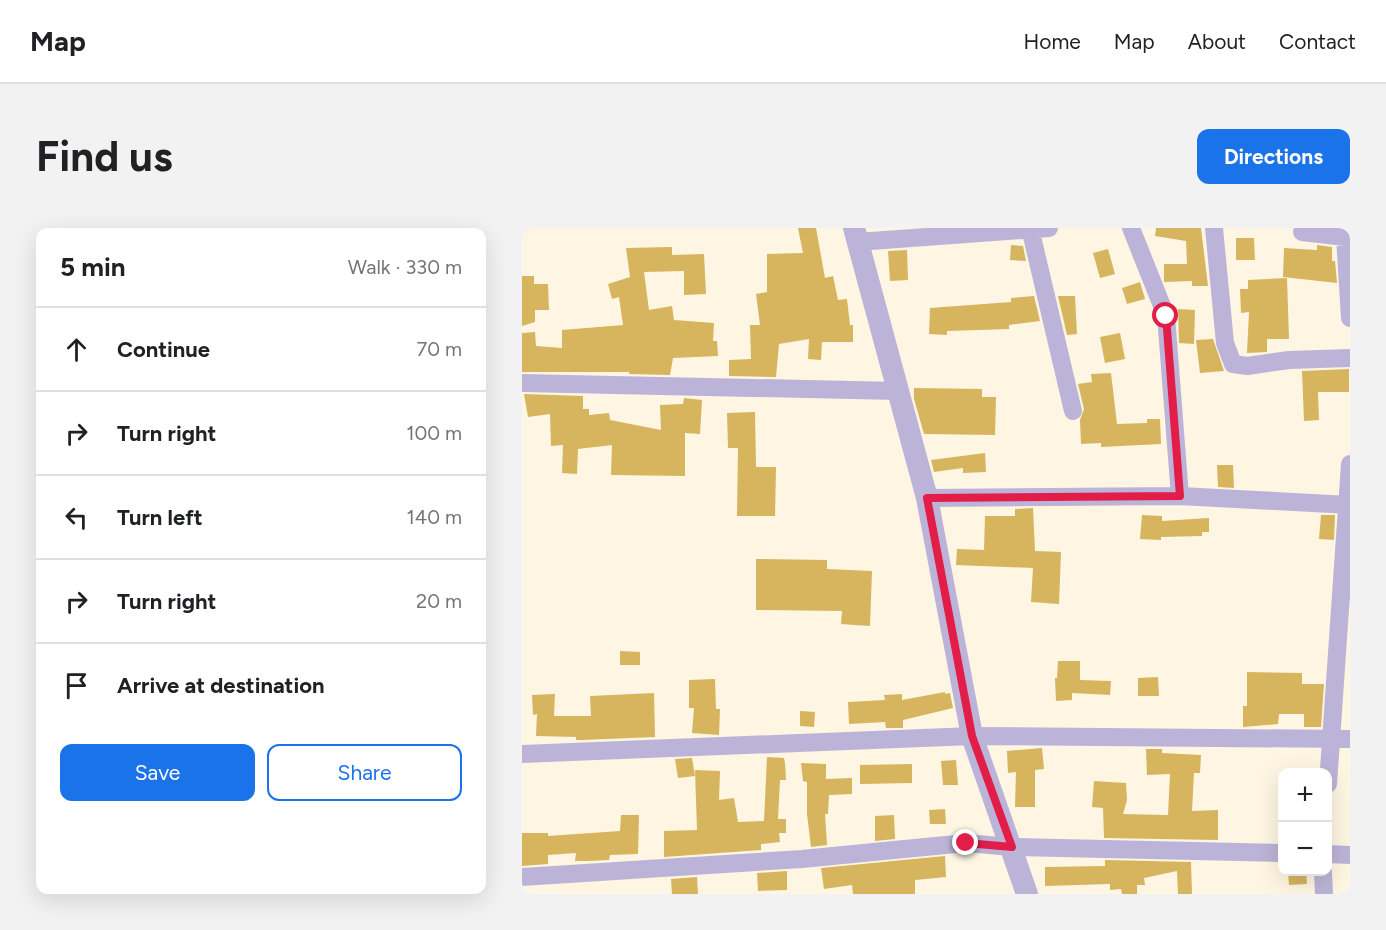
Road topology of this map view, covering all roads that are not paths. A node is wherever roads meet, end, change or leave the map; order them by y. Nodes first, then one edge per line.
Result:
1 (1049, 228) edge
2 (1131, 228) edge
3 (1214, 228) edge
4 (1030, 229) edge
5 (1296, 229) edge
6 (856, 235) edge
7 (1349, 294) edge
8 (1350, 318) edge
9 (1350, 358) edge
10 (522, 383) edge
11 (898, 391) junction
12 (1073, 411) dead end
13 (1350, 464) edge
14 (1180, 496) junction
15 (927, 498) junction
16 (1348, 505) edge
17 (1345, 584) edge
18 (1344, 661) edge
19 (972, 736) junction
20 (1331, 739) junction
21 (1350, 739) edge
22 (522, 754) edge
23 (1329, 768) edge
24 (1012, 847) junction
25 (1278, 853) edge
26 (1332, 854) edge
27 (1350, 855) edge
28 (1323, 876) edge
29 (522, 878) edge
30 (567, 885) edge
31 (1027, 894) edge
32 (1324, 894) edge

1 - 4 street
2 - 14 street
3 - 9 street
4 - 6 street
4 - 12 street
5 - 7 street
6 - 11 street
7 - 8 street
10 - 11 street
11 - 15 street
13 - 16 street
14 - 15 street
14 - 16 street
15 - 19 street
16 - 17 street
17 - 18 street
18 - 20 street
19 - 20 street
19 - 22 street
19 - 24 street
20 - 21 street
20 - 23 street
24 - 25 street
24 - 30 street
24 - 31 street
26 - 27 street
28 - 32 street
29 - 30 street

